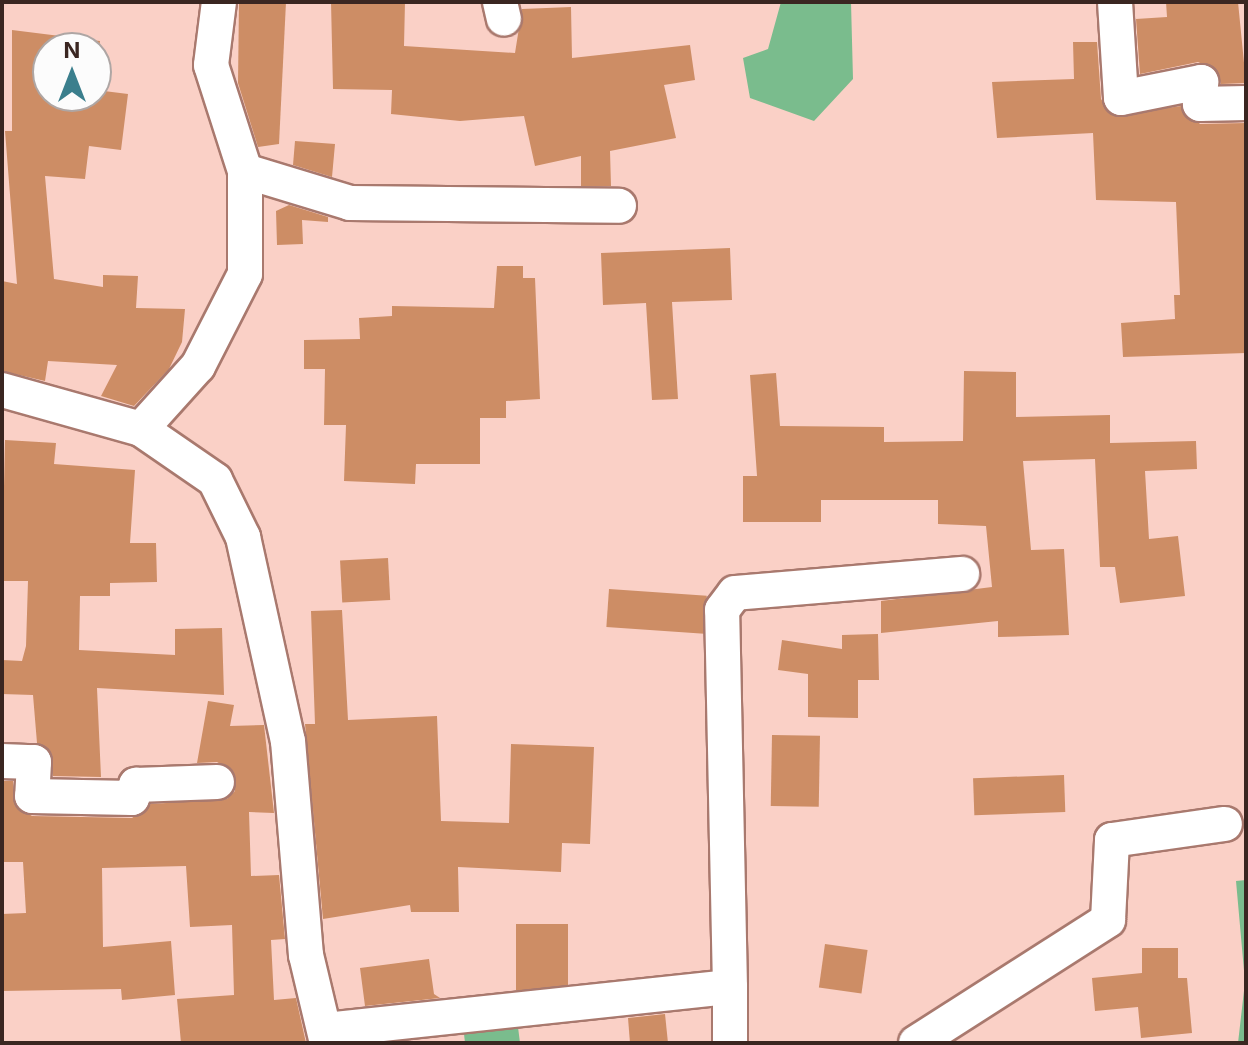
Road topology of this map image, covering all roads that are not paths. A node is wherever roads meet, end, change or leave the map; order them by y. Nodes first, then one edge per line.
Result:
1 (219, 2) edge
2 (1115, 2) edge
3 (1246, 103) edge
4 (245, 171) junction
5 (619, 206) dead end
6 (2, 390) edge
7 (141, 429) junction
8 (962, 574) dead end
9 (2, 761) edge
10 (217, 782) dead end
11 (1225, 824) dead end
12 (730, 987) junction
13 (326, 1036) edge
14 (730, 1043) edge
15 (916, 1043) edge

1 - 4 street
2 - 3 street
4 - 5 street
4 - 7 street
6 - 7 street
7 - 13 street
8 - 12 street
9 - 10 street
11 - 15 street
12 - 13 street
12 - 14 street

